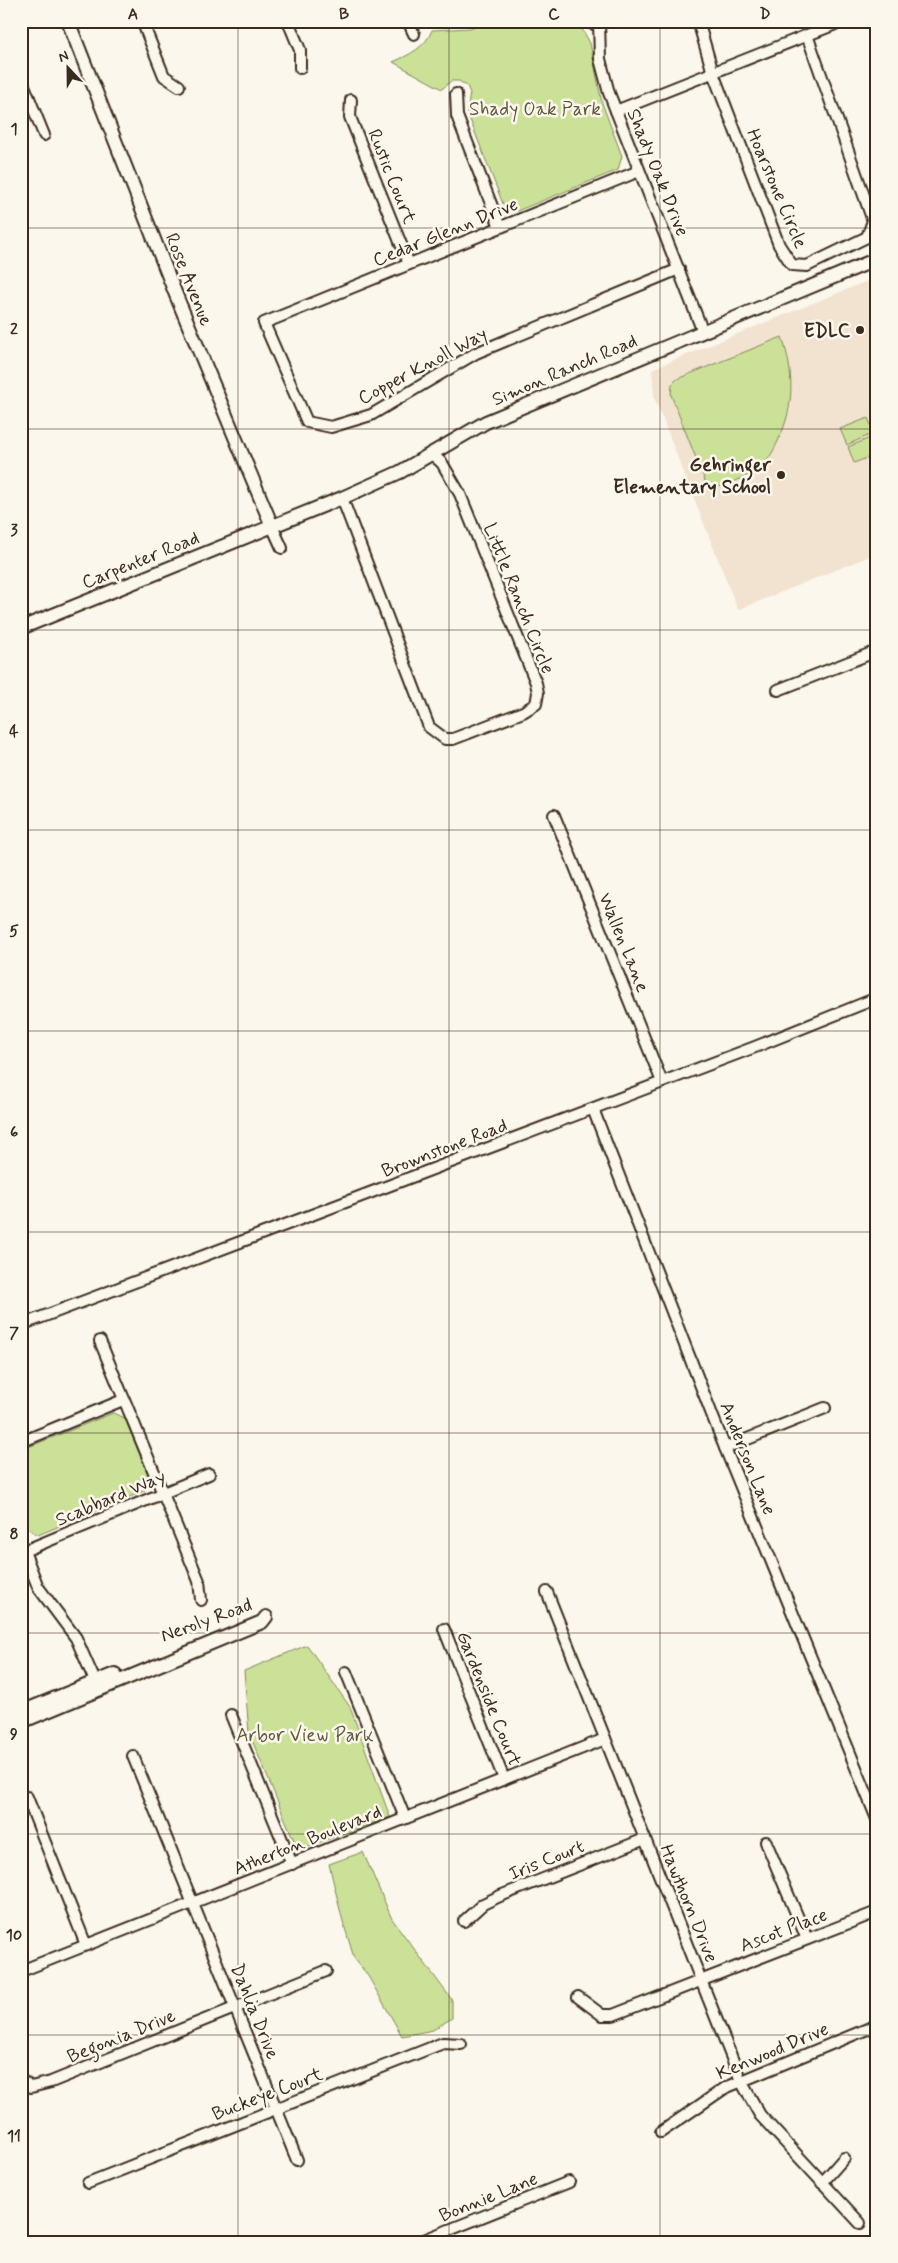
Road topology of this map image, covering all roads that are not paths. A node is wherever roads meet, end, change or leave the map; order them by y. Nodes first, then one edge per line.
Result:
1 (68, 21) edge
2 (142, 21) edge
3 (288, 21) edge
4 (408, 21) edge
5 (584, 21) edge
6 (698, 21) edge
7 (843, 21) edge
8 (598, 23) edge
9 (414, 34) dead end
10 (807, 35) junction
11 (300, 68) dead end
12 (713, 73) junction
13 (21, 78) edge
14 (179, 86) dead end
15 (456, 94) dead end
16 (351, 100) dead end
17 (616, 111) junction
18 (44, 135) dead end
19 (639, 171) junction
20 (500, 227) junction
21 (877, 260) edge
22 (409, 264) junction
23 (679, 269) junction
24 (264, 323) joint
25 (703, 332) junction
26 (431, 453) junction
27 (342, 498) junction
28 (272, 526) junction
29 (282, 548) dead end
30 (21, 628) edge
31 (877, 651) edge
32 (778, 690) dead end
33 (554, 815) dead end
34 (877, 998) edge
35 (662, 1082) junction
36 (593, 1109) junction
37 (21, 1325) edge
38 (100, 1341) dead end
39 (123, 1400) junction
40 (826, 1408) dead end
41 (21, 1442) edge
42 (725, 1448) junction
43 (209, 1474) dead end
44 (163, 1494) junction
45 (22, 1548) edge
46 (547, 1592) dead end
47 (201, 1600) dead end
48 (444, 1629) dead end
49 (346, 1672) dead end
50 (97, 1685) junction
51 (21, 1712) edge
52 (232, 1715) dead end
53 (21, 1722) edge
54 (605, 1739) junction
55 (133, 1756) dead end
56 (504, 1779) junction
57 (27, 1797) dead end
58 (405, 1818) junction
59 (877, 1819) edge
60 (645, 1839) junction
61 (766, 1842) dead end
62 (292, 1864) junction
63 (193, 1902) junction
64 (877, 1912) edge
65 (464, 1921) dead end
66 (807, 1939) junction
67 (86, 1945) junction
68 (21, 1971) edge
69 (326, 1971) dead end
70 (701, 1980) junction
71 (578, 1997) dead end
72 (235, 2007) junction
73 (877, 2025) edge
74 (461, 2044) dead end
75 (21, 2080) edge
76 (742, 2081) junction
77 (276, 2108) junction
78 (660, 2132) dead end
79 (844, 2158) dead end
80 (297, 2160) dead end
81 (88, 2182) dead end
82 (569, 2182) dead end
83 (822, 2183) junction
84 (860, 2223) dead end
85 (419, 2242) edge

1 - 28 street, Rose Avenue
2 - 14 street
3 - 11 street
4 - 9 street
5 - 8 street
6 - 12 street
7 - 10 street
8 - 17 street, Shady Oak Drive
10 - 12 street
10 - 12 street, Hoarstone Circle
12 - 17 street
13 - 18 street
15 - 20 street
16 - 22 street, Rustic Court
17 - 19 street, Shady Oak Drive
19 - 20 street, Cedar Glenn Drive
19 - 23 street, Shady Oak Drive
20 - 22 street, Cedar Glenn Drive
21 - 25 street, Simon Ranch Road
22 - 24 street, Cedar Glenn Drive
23 - 24 street, Copper Knoll Way
23 - 25 street, Shady Oak Drive
25 - 26 street, Simon Ranch Road
26 - 27 street, Simon Ranch Road
26 - 27 street, Little Ranch Circle
27 - 28 street, Simon Ranch Road
28 - 29 street, Rose Avenue
28 - 30 street, Carpenter Road
31 - 32 street
33 - 35 street, Wallen Lane
34 - 35 street, Brownstone Road
35 - 36 street, Brownstone Road
36 - 37 street, Brownstone Road
36 - 42 street, Anderson Lane
38 - 39 street
39 - 41 street
39 - 44 street
40 - 42 street
42 - 59 street, Anderson Lane
43 - 44 street, Scabbard Way
44 - 45 street, Scabbard Way
44 - 47 street
45 - 50 street
46 - 54 street, Hawthorn Drive
48 - 56 street, Gardenside Court
49 - 58 street
50 - 50 street, Neroly Road
50 - 51 street, Neroly Road
50 - 53 street, Neroly Road
52 - 62 street
54 - 56 street, Atherton Boulevard
54 - 60 street, Hawthorn Drive
55 - 63 street, Dahlia Drive
56 - 58 street, Atherton Boulevard
57 - 67 street
58 - 62 street, Atherton Boulevard
60 - 65 street, Iris Court
60 - 70 street, Hawthorn Drive
61 - 66 street
62 - 63 street, Atherton Boulevard
63 - 67 street, Atherton Boulevard
63 - 72 street, Dahlia Drive
64 - 66 street, Ascot Place
66 - 70 street, Ascot Place
67 - 68 street, Atherton Boulevard
69 - 72 street, Begonia Drive
70 - 71 street, Ascot Place
70 - 76 street, Hawthorn Drive
72 - 75 street, Begonia Drive
72 - 77 street, Dahlia Drive
73 - 76 street, Kenwood Drive
74 - 77 street, Buckeye Court
76 - 78 street, Kenwood Drive
76 - 83 street, Hawthorn Drive
77 - 80 street, Dahlia Drive
77 - 81 street, Buckeye Court
79 - 83 street
82 - 85 street, Bonnie Lane
83 - 84 street, Hawthorn Drive

